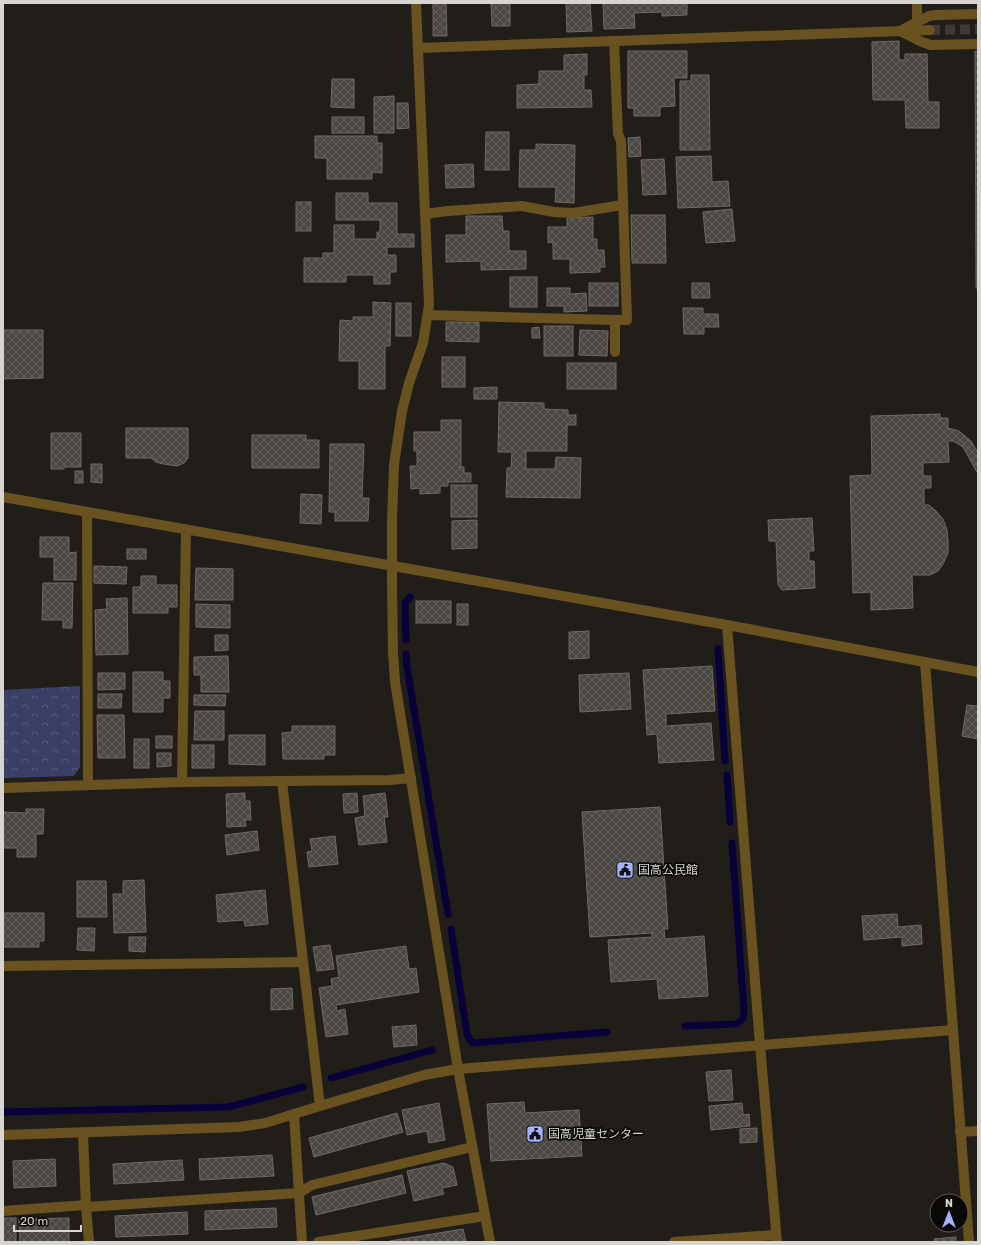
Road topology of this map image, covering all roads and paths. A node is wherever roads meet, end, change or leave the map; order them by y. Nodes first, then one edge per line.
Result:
1 (416, 3) edge
2 (917, 3) edge
3 (978, 14) edge
4 (917, 22) junction
5 (930, 30) tunnel mouth
6 (900, 31) junction
7 (614, 41) junction
8 (978, 44) edge
9 (418, 48) junction
10 (622, 205) junction
11 (426, 214) junction
12 (428, 315) junction
13 (615, 320) junction
14 (615, 352) dead end
15 (3, 497) edge
16 (87, 512) junction
17 (186, 529) junction
18 (392, 566) junction
19 (727, 625) junction
20 (925, 662) junction
21 (978, 672) edge
22 (411, 778) junction
23 (182, 782) junction
24 (282, 782) junction
25 (88, 785) junction
26 (3, 788) edge
27 (303, 962) junction
28 (3, 966) edge
29 (953, 1030) junction
30 (760, 1045) junction
31 (458, 1069) junction
32 (320, 1106) junction
33 (294, 1114) junction
34 (978, 1131) edge
35 (960, 1132) junction
36 (83, 1133) junction
37 (3, 1135) edge
38 (472, 1147) junction
39 (299, 1193) junction
40 (86, 1206) junction
41 (3, 1211) edge
42 (485, 1216) junction
43 (777, 1239) edge
44 (89, 1242) edge
45 (302, 1242) edge
46 (318, 1242) edge
47 (490, 1242) edge
48 (674, 1242) edge
49 (969, 1242) edge

1 - 9 street
2 - 4 street
3 - 4 street
4 - 6 street
5 - 6 street
6 - 7 street
6 - 8 street
7 - 9 street
7 - 10 street
9 - 11 street
10 - 11 street
10 - 13 street
11 - 12 street
12 - 13 street
12 - 18 street
13 - 14 street
15 - 16 street
16 - 17 street
16 - 25 street
17 - 18 street
17 - 23 street
18 - 19 street
18 - 22 street
19 - 20 street
19 - 30 street
20 - 21 street
20 - 29 street
22 - 24 street
22 - 31 street
23 - 24 street
23 - 25 street
24 - 27 street
25 - 26 street
27 - 28 street
27 - 32 street
29 - 30 street
29 - 35 street
30 - 31 street
30 - 43 street
31 - 32 street
31 - 38 street
32 - 33 street
33 - 36 street
33 - 39 street
34 - 35 street
35 - 49 street
36 - 37 street
36 - 40 street
38 - 39 street
38 - 42 street
39 - 40 street
39 - 45 street
40 - 41 street
40 - 44 street
42 - 46 street
42 - 47 street
43 - 48 street

